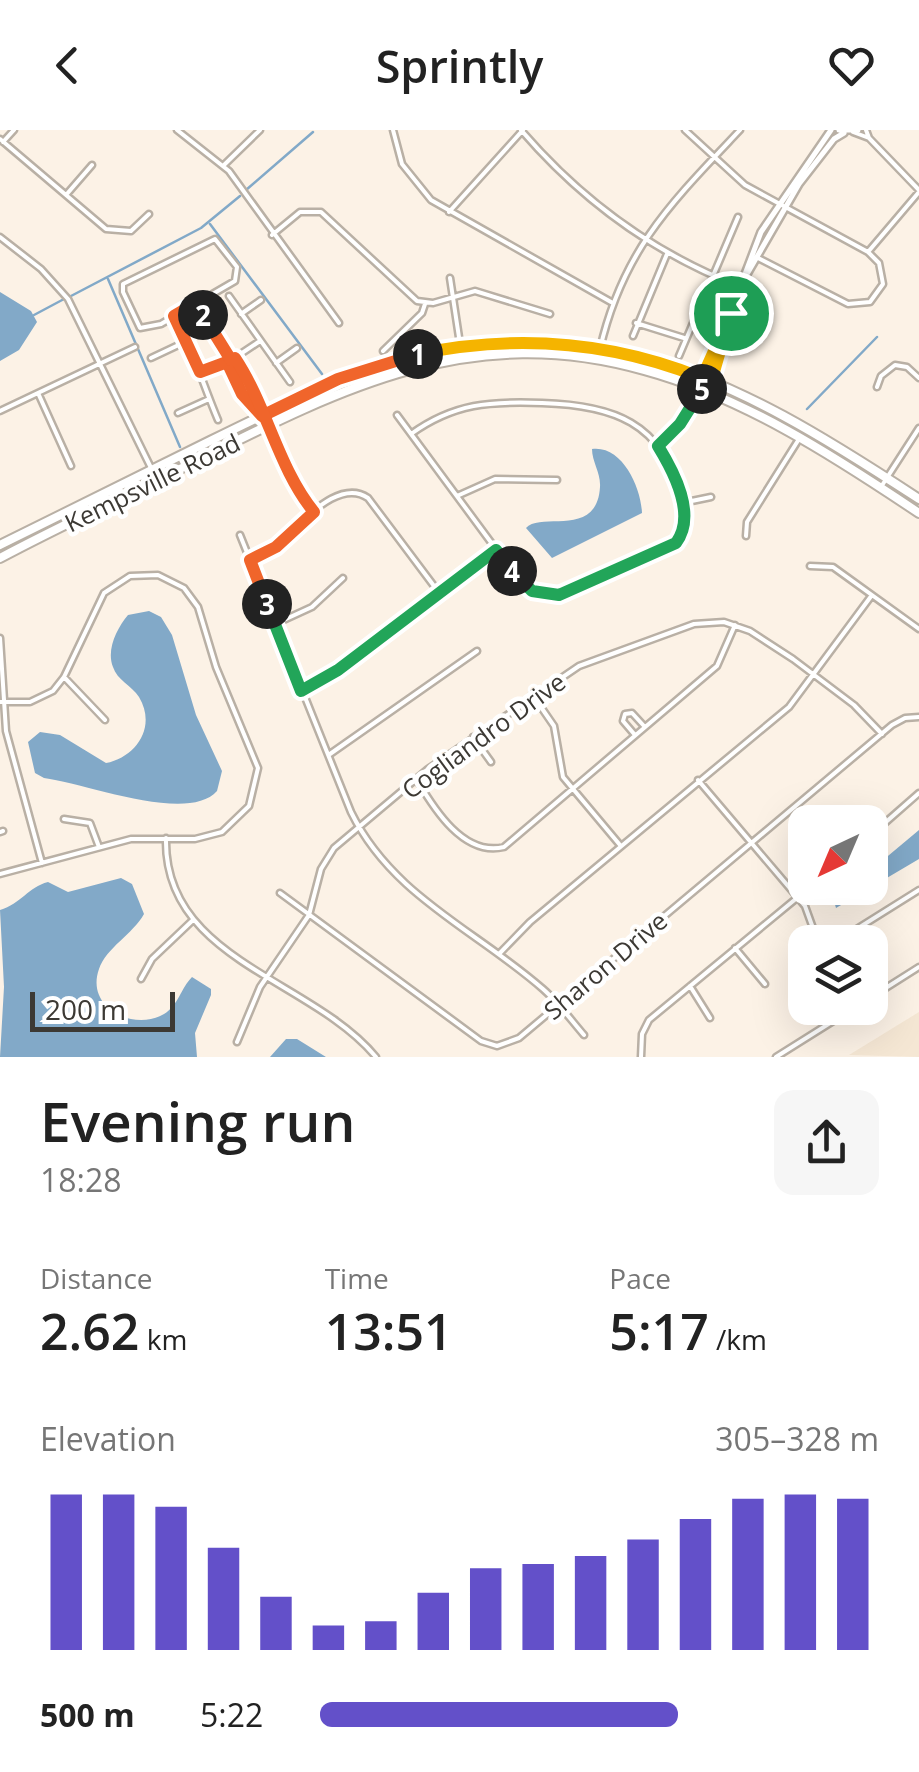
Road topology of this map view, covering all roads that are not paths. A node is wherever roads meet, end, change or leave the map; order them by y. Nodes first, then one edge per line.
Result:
1 (14, 130) edge
2 (177, 130) edge
3 (260, 130) edge
4 (393, 130) edge
5 (522, 130) edge
6 (685, 130) edge
7 (740, 130) edge
8 (831, 130) edge
9 (866, 130) edge
10 (842, 131) edge
11 (855, 131) edge
12 (869, 138) junction
13 (2, 140) edge
14 (713, 159) junction
15 (92, 166) dead end
16 (223, 166) junction
17 (919, 191) edge
18 (66, 195) junction
19 (781, 205) junction
20 (449, 212) junction
21 (149, 214) dead end
22 (738, 218) dead end
23 (272, 235) junction
24 (0, 237) edge
25 (643, 239) junction
26 (868, 252) junction
27 (668, 254) junction
28 (757, 258) junction
29 (710, 275) junction
30 (450, 278) dead end
31 (742, 284) junction
32 (456, 295) junction
33 (228, 296) dead end
34 (261, 300) dead end
35 (611, 302) junction
36 (196, 303) junction
37 (425, 304) junction
38 (241, 314) junction
39 (550, 314) dead end
40 (174, 316) junction
41 (339, 323) dead end
42 (636, 323) junction
43 (632, 336) dead end
44 (686, 338) junction
45 (188, 341) junction
46 (260, 341) junction
47 (134, 346) dead end
48 (462, 346) junction
49 (297, 348) dead end
50 (600, 348) junction
51 (383, 351) dead end
52 (680, 356) dead end
53 (462, 357) junction
54 (150, 358) dead end
55 (231, 360) junction
56 (276, 363) junction
57 (100, 364) junction
58 (198, 372) junction
59 (919, 378) edge
60 (706, 380) junction
61 (290, 382) dead end
62 (877, 387) dead end
63 (701, 390) junction
64 (38, 393) junction
65 (209, 399) junction
66 (0, 411) edge
67 (178, 412) dead end
68 (397, 415) dead end
69 (262, 416) junction
70 (218, 420) dead end
71 (270, 424) junction
72 (919, 428) edge
73 (412, 434) junction
74 (799, 439) junction
75 (658, 446) junction
76 (71, 466) dead end
77 (152, 470) junction
78 (887, 478) junction
79 (157, 480) junction
80 (556, 480) dead end
81 (881, 488) junction
82 (457, 496) junction
83 (711, 497) dead end
84 (919, 499) edge
85 (682, 503) junction
86 (314, 512) junction
87 (919, 512) edge
88 (240, 534) dead end
89 (746, 536) dead end
90 (0, 546) edge
91 (496, 550) junction
92 (0, 558) edge
93 (250, 560) junction
94 (810, 566) dead end
95 (343, 578) dead end
96 (440, 594) junction
97 (872, 596) junction
98 (275, 624) junction
99 (735, 624) junction
100 (919, 630) edge
101 (0, 638) edge
102 (477, 651) dead end
103 (814, 675) junction
104 (64, 677) junction
105 (301, 691) junction
106 (532, 694) junction
107 (2, 702) edge
108 (919, 717) edge
109 (104, 720) dead end
110 (644, 726) junction
111 (882, 734) junction
112 (635, 735) junction
113 (473, 736) junction
114 (330, 754) junction
115 (491, 762) dead end
116 (417, 780) junction
117 (698, 780) junction
118 (573, 790) junction
119 (919, 793) edge
120 (64, 820) dead end
121 (888, 820) edge
122 (358, 826) junction
123 (166, 838) junction
124 (750, 842) junction
125 (620, 845) junction
126 (99, 847) junction
127 (42, 863) junction
128 (0, 874) edge
129 (788, 887) edge
130 (919, 890) edge
131 (280, 893) dead end
132 (788, 905) edge
133 (310, 915) junction
134 (194, 919) junction
135 (863, 925) edge
136 (736, 948) junction
137 (498, 955) junction
138 (919, 967) edge
139 (266, 978) junction
140 (141, 979) dead end
141 (764, 984) dead end
142 (690, 986) junction
143 (888, 987) edge
144 (558, 1005) junction
145 (710, 1018) dead end
146 (822, 1025) edge
147 (584, 1036) dead end
148 (237, 1042) dead end
149 (376, 1057) edge
150 (641, 1057) edge
151 (776, 1057) edge

1 - 13 street
2 - 16 street
3 - 16 street
4 - 20 street
5 - 20 street
5 - 25 street
6 - 14 street
7 - 14 street
8 - 19 street
9 - 12 street
10 - 11 street
10 - 19 street
11 - 12 street
12 - 17 street
13 - 18 street
14 - 19 street
14 - 25 street
15 - 18 street
16 - 23 street
17 - 26 street
18 - 21 street
19 - 26 street
19 - 28 street
19 - 31 street
20 - 35 street
22 - 29 street
23 - 37 street
23 - 41 street
24 - 57 street
25 - 27 street
25 - 35 street
26 - 28 street
27 - 29 street
27 - 42 street
28 - 31 street
29 - 31 street
29 - 44 street
30 - 32 street
31 - 60 street
32 - 37 street
32 - 39 street
32 - 48 street
33 - 38 street
34 - 38 street
35 - 50 street
36 - 40 street
36 - 40 street
36 - 55 street
37 - 51 street
38 - 46 street
40 - 45 street
42 - 43 street
42 - 44 street
44 - 52 street
45 - 54 street
45 - 58 street
46 - 55 street
46 - 56 street
47 - 57 street
48 - 50 main road, Kempsville Road
48 - 53 street
48 - 69 main road, Kempsville Road
49 - 56 street
50 - 60 main road, Kempsville Road
53 - 63 main road, Kempsville Road
53 - 71 main road, Kempsville Road
55 - 58 street
55 - 69 street
55 - 69 street
56 - 61 street
57 - 64 street
57 - 77 street
58 - 65 street
59 - 62 street
60 - 63 street
60 - 78 main road, Kempsville Road
63 - 74 main road, Kempsville Road
63 - 75 street
64 - 66 street
64 - 76 street
65 - 67 street
65 - 70 street
68 - 73 street
69 - 71 street
69 - 77 main road, Kempsville Road
71 - 79 main road, Kempsville Road
71 - 86 street
72 - 78 street
73 - 75 street
73 - 82 street
74 - 81 main road, Kempsville Road
74 - 89 street
75 - 85 street
77 - 79 street
77 - 90 main road, Kempsville Road
78 - 81 street
78 - 84 main road, Kempsville Road
79 - 92 main road, Kempsville Road
80 - 82 street
81 - 87 main road, Kempsville Road
82 - 91 street
83 - 85 street
85 - 91 street
86 - 93 street
86 - 96 street
88 - 93 street
91 - 96 street
93 - 98 street
94 - 97 street
95 - 98 street
96 - 105 street
97 - 100 street
97 - 103 street
98 - 105 street
99 - 103 street
99 - 106 street, Cogliandro Drive
99 - 110 street
101 - 107 street
102 - 114 street
103 - 111 street
103 - 117 street
104 - 107 street
104 - 109 street
104 - 123 street
105 - 114 street
106 - 113 street, Cogliandro Drive
106 - 118 street
107 - 127 street
108 - 111 street, Sharon Drive
110 - 112 street
110 - 112 street
111 - 124 street, Sharon Drive
112 - 118 street
113 - 115 street
113 - 116 street, Cogliandro Drive
114 - 122 street
116 - 118 street
116 - 122 street, Cogliandro Drive
117 - 124 street
117 - 125 street
118 - 125 street
119 - 121 street
120 - 126 street
122 - 133 street, Cogliandro Drive
122 - 137 street
123 - 126 street
123 - 134 street
124 - 129 street
124 - 144 street, Sharon Drive
125 - 137 street
126 - 127 street
127 - 128 street
130 - 135 street
131 - 133 street, Sharon Drive
132 - 136 street
133 - 139 street, Cogliandro Drive
133 - 144 street, Sharon Drive
134 - 139 street
134 - 140 street
136 - 141 street
136 - 142 street
137 - 144 street
138 - 143 street
139 - 148 street, Cogliandro Drive
139 - 149 street
142 - 145 street
142 - 150 street
144 - 147 street
146 - 151 street

